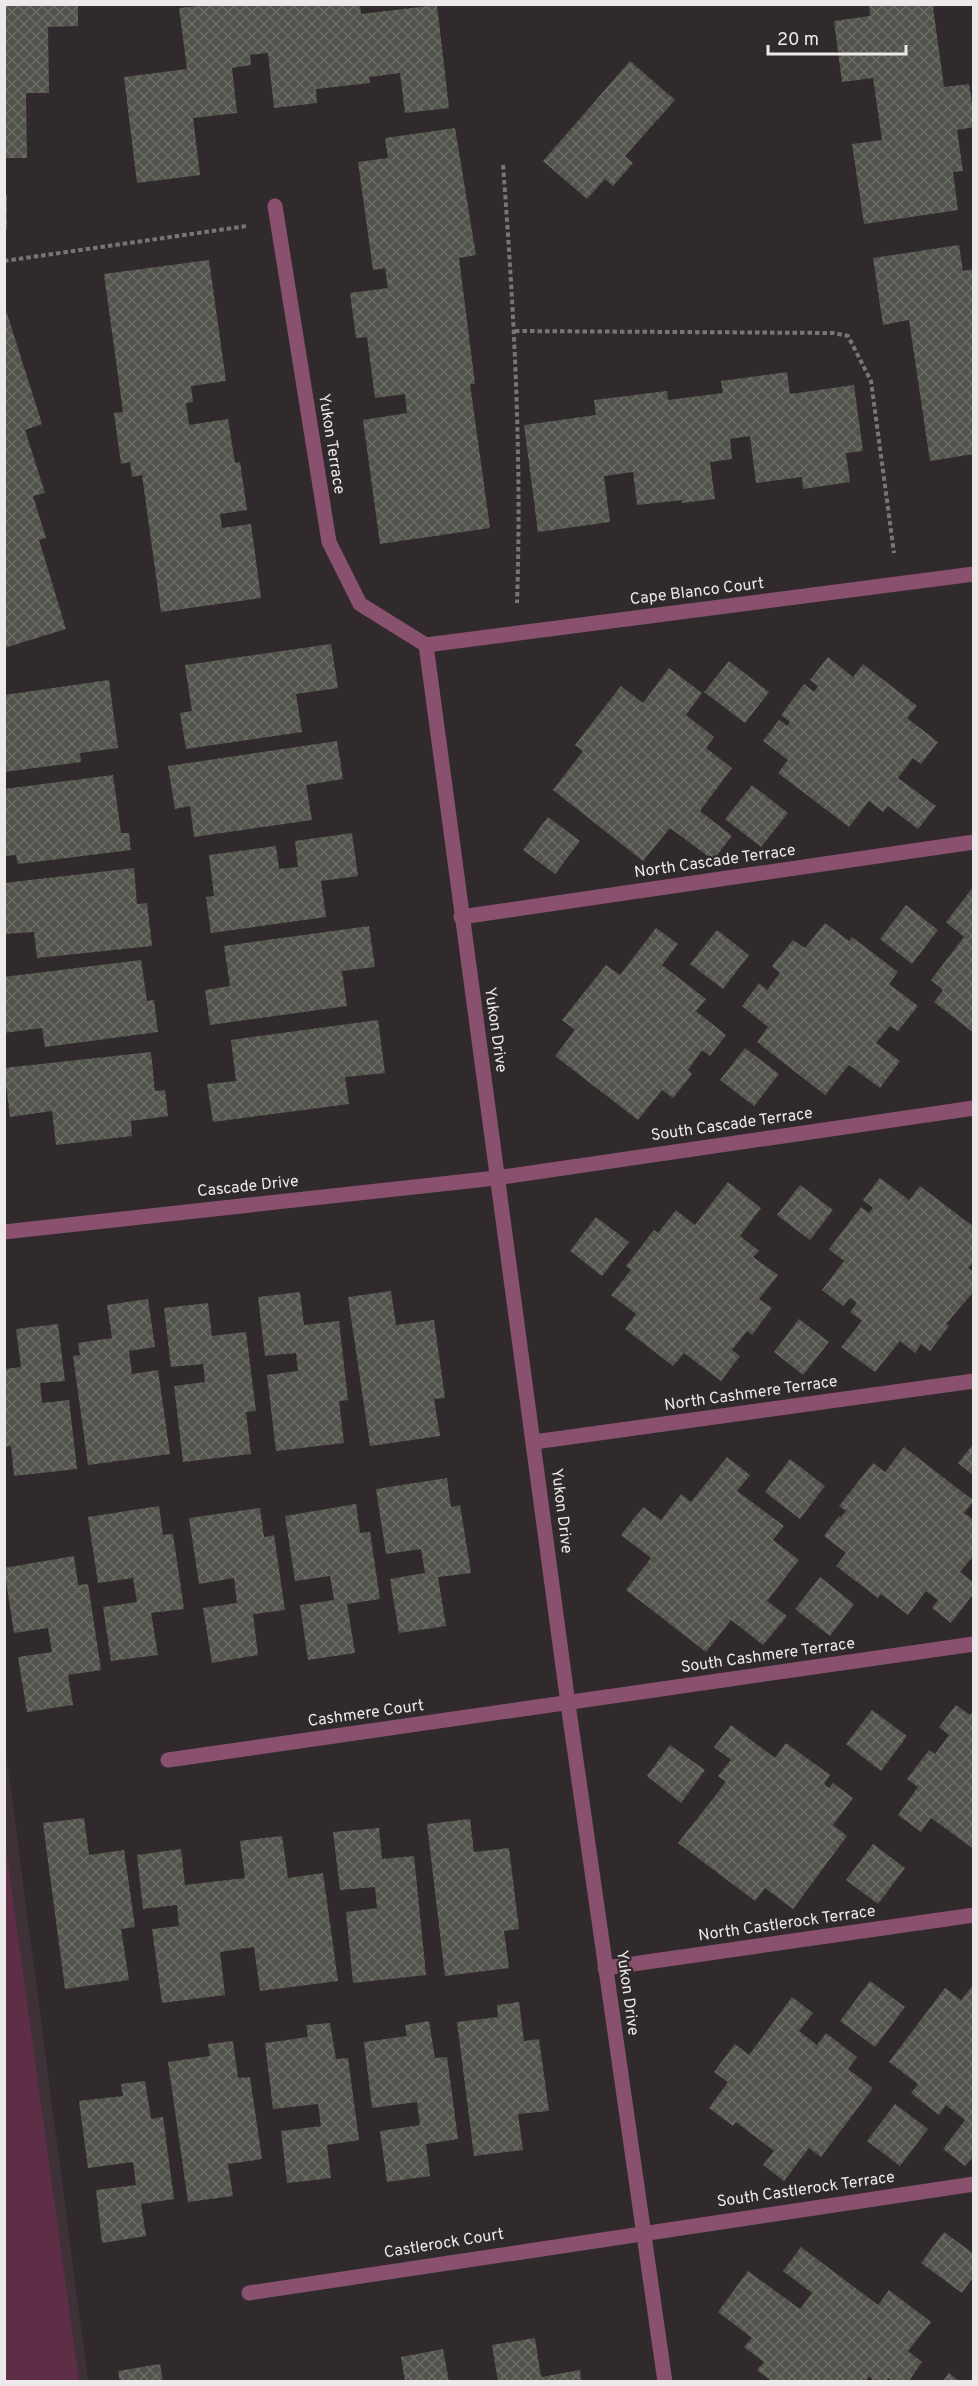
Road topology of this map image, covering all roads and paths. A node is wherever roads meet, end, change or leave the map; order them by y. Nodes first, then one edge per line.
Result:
1 (503, 165) dead end
2 (275, 206) dead end
3 (277, 222) junction
4 (4, 261) edge
5 (516, 331) junction
6 (974, 574) edge
7 (899, 584) junction
8 (516, 633) junction
9 (426, 645) junction
10 (974, 842) edge
11 (462, 917) junction
12 (974, 1108) edge
13 (496, 1178) junction
14 (4, 1233) edge
15 (974, 1381) edge
16 (534, 1442) junction
17 (974, 1644) edge
18 (568, 1704) junction
19 (168, 1760) dead end
20 (974, 1916) edge
21 (605, 1968) junction
22 (974, 2184) edge
23 (644, 2232) junction
24 (249, 2293) dead end
25 (665, 2382) edge

1 - 5 path
2 - 3 street, Yukon Terrace
3 - 4 path
3 - 9 street, Yukon Terrace
5 - 7 path
5 - 8 path
6 - 7 street, Cape Blanco Court
7 - 8 street, Cape Blanco Court
8 - 9 street, Cape Blanco Court
9 - 11 street, Yukon Drive
10 - 11 street, North Cascade Terrace
11 - 13 street, Yukon Drive
12 - 13 street, South Cascade Terrace
13 - 14 street, Cascade Drive
13 - 16 street, Yukon Drive
15 - 16 street, North Cashmere Terrace
16 - 18 street, Yukon Drive
17 - 18 street, South Cashmere Terrace
18 - 19 street, Cashmere Court
18 - 21 street, Yukon Drive
20 - 21 street, North Castlerock Terrace
21 - 23 street, Yukon Drive
22 - 23 street, South Castlerock Terrace
23 - 24 street, Castlerock Court
23 - 25 street, Yukon Drive

